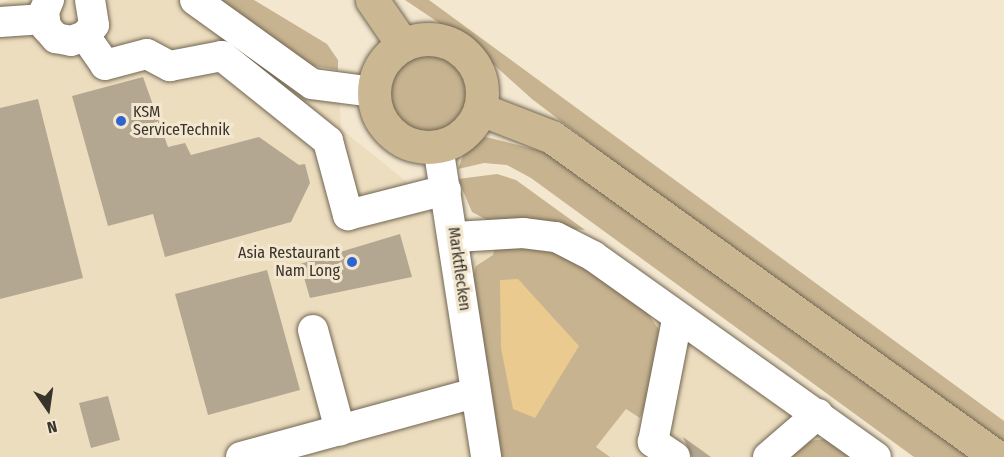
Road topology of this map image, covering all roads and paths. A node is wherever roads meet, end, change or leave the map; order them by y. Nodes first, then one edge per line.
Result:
1 (195, 0) edge
2 (372, 0) edge
3 (94, 1) edge
4 (46, 10) edge
5 (0, 22) edge
6 (85, 36) junction
7 (251, 40) junction
8 (403, 45) junction
9 (232, 64) junction
10 (374, 93) junction
11 (480, 109) junction
12 (438, 146) junction
13 (446, 190) junction
14 (455, 237) junction
15 (678, 320) junction
16 (313, 330) dead end
17 (475, 393) junction
18 (818, 414) junction
19 (340, 430) junction
20 (241, 457) edge
21 (486, 457) edge
22 (675, 457) edge
23 (768, 457) edge
24 (876, 457) edge
25 (997, 457) edge

1 - 7 street
2 - 8 main road
3 - 6 street
4 - 5 street
4 - 6 street
6 - 9 street
7 - 9 street
7 - 10 street
8 - 10 main road
8 - 11 main road
9 - 13 street
10 - 12 main road
11 - 12 main road
11 - 25 main road
12 - 13 street, Marktflecken
13 - 14 street, Marktflecken
14 - 15 street
14 - 17 street, Marktflecken
15 - 18 street
15 - 22 street
16 - 19 street
17 - 19 street
17 - 21 street, Marktflecken
18 - 23 street
18 - 24 street
19 - 20 street

